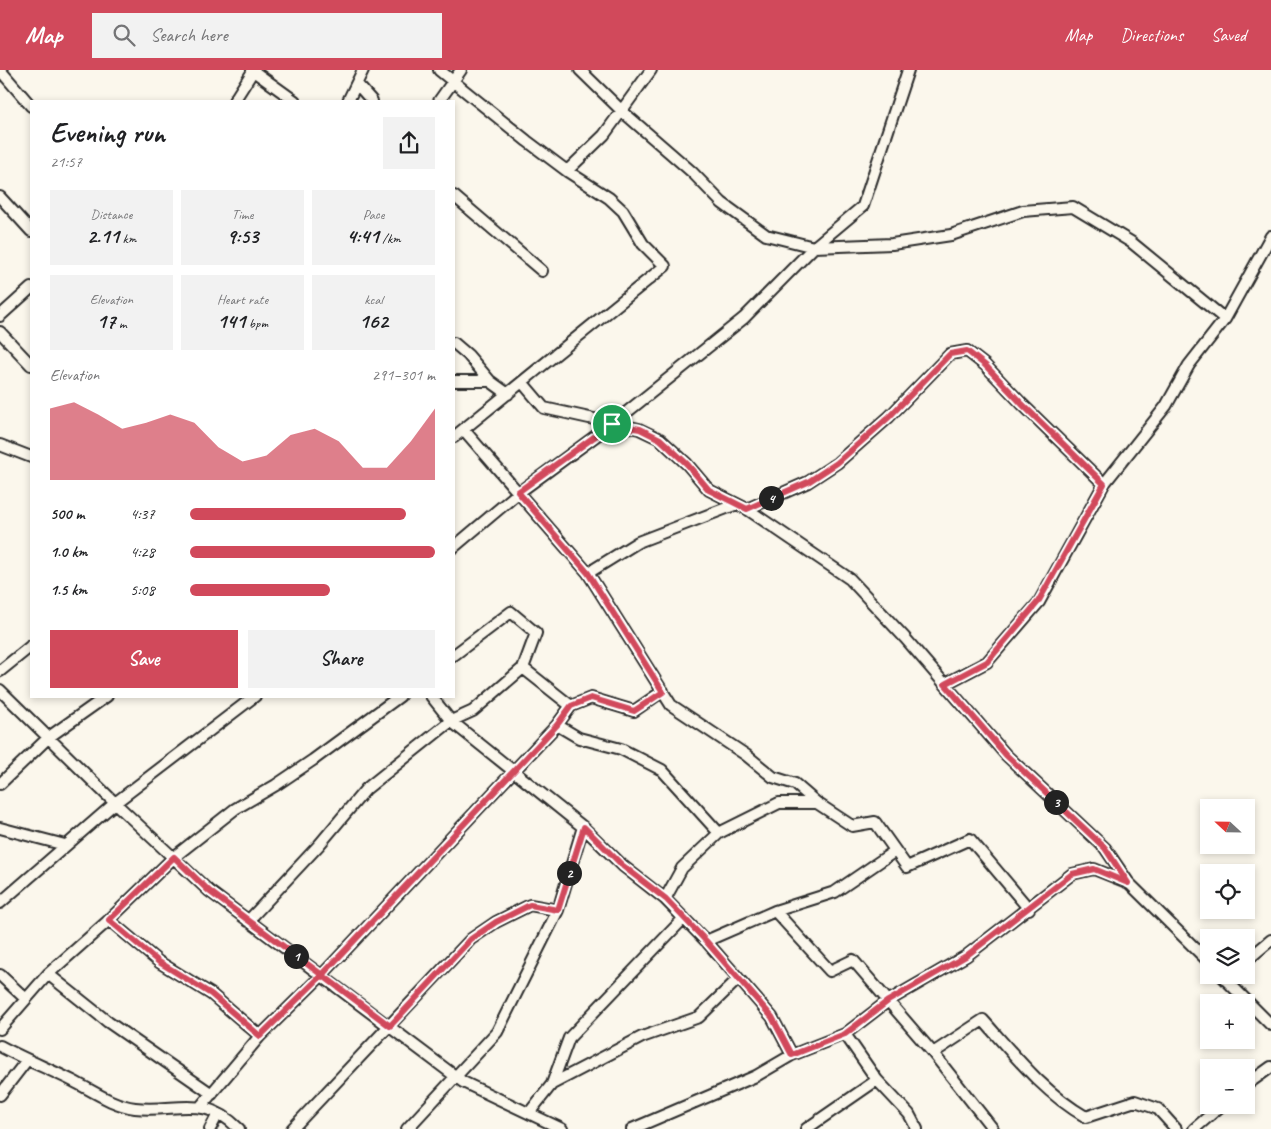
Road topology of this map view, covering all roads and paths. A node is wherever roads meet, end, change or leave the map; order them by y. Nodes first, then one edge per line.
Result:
1 (0, 70) edge
2 (252, 70) edge
3 (363, 70) edge
4 (439, 70) edge
5 (462, 70) edge
6 (580, 70) edge
7 (651, 70) edge
8 (908, 70) edge
9 (454, 81) junction
10 (357, 84) junction
11 (235, 100) edge
12 (294, 100) edge
13 (349, 100) edge
14 (371, 100) edge
15 (440, 100) edge
16 (30, 105) edge
17 (623, 112) junction
18 (567, 171) junction
19 (0, 197) edge
20 (455, 197) edge
21 (30, 230) edge
22 (1271, 236) edge
23 (814, 247) junction
24 (1267, 252) edge
25 (542, 271) dead end
26 (30, 289) edge
27 (0, 316) edge
28 (1225, 319) junction
29 (0, 332) edge
30 (455, 343) edge
31 (30, 364) edge
32 (455, 381) edge
33 (490, 381) junction
34 (522, 382) junction
35 (508, 394) junction
36 (612, 424) junction
37 (464, 430) junction
38 (455, 436) edge
39 (0, 445) edge
40 (30, 458) edge
41 (1104, 484) junction
42 (518, 492) junction
43 (737, 504) junction
44 (747, 509) junction
45 (455, 546) edge
46 (588, 573) junction
47 (30, 647) edge
48 (455, 654) edge
49 (523, 668) junction
50 (0, 671) edge
51 (945, 684) junction
52 (0, 690) edge
53 (663, 692) junction
54 (104, 698) edge
55 (252, 698) edge
56 (397, 698) edge
57 (433, 698) edge
58 (571, 706) junction
59 (451, 721) junction
60 (557, 725) junction
61 (49, 737) junction
62 (513, 770) junction
63 (0, 784) edge
64 (115, 803) junction
65 (817, 803) junction
66 (584, 827) junction
67 (0, 828) edge
68 (719, 833) junction
69 (65, 846) junction
70 (896, 851) junction
71 (174, 857) junction
72 (1128, 883) junction
73 (666, 899) junction
74 (0, 903) edge
75 (1029, 909) junction
76 (558, 910) junction
77 (775, 911) junction
78 (684, 918) junction
79 (109, 920) junction
80 (248, 922) junction
81 (1271, 940) edge
82 (706, 941) junction
83 (1200, 953) edge
84 (1255, 953) edge
85 (48, 974) junction
86 (0, 975) edge
87 (322, 975) junction
88 (738, 979) junction
89 (1233, 984) edge
90 (26, 999) junction
91 (888, 1001) junction
92 (1271, 1025) edge
93 (390, 1026) junction
94 (0, 1029) edge
95 (845, 1034) junction
96 (260, 1036) junction
97 (0, 1046) edge
98 (933, 1053) junction
99 (792, 1055) junction
100 (27, 1060) junction
101 (1271, 1067) edge
102 (457, 1078) junction
103 (1255, 1079) edge
104 (877, 1080) junction
105 (552, 1084) junction
106 (212, 1094) junction
107 (0, 1095) edge
108 (201, 1106) junction
109 (529, 1113) junction
110 (218, 1114) junction
111 (1212, 1114) edge
112 (558, 1128) edge
113 (210, 1129) edge
114 (239, 1129) edge
115 (292, 1129) edge
116 (407, 1129) edge
117 (632, 1129) edge
118 (806, 1129) edge
119 (917, 1129) edge
120 (993, 1129) edge
121 (1176, 1129) edge
122 (1194, 1129) edge

1 - 16 street
2 - 11 street
2 - 12 street
3 - 10 street
4 - 9 street
5 - 9 street
6 - 17 street
7 - 17 street
8 - 23 street
9 - 15 street
9 - 18 street
10 - 13 street
10 - 14 street
17 - 18 street
17 - 23 street
18 - 34 street
19 - 21 street
20 - 25 street
22 - 24 street
23 - 28 street
23 - 36 street
24 - 28 street
26 - 27 street
28 - 41 street
29 - 31 street
30 - 33 street
32 - 33 street
33 - 35 street
34 - 35 street
34 - 36 street
35 - 37 street
36 - 42 street
36 - 43 street
37 - 38 street
37 - 42 street
39 - 40 street
41 - 44 street
41 - 51 street
42 - 45 street
42 - 46 street
43 - 44 street
43 - 46 street
44 - 51 street
46 - 53 street
47 - 50 street
48 - 49 street
49 - 58 street
49 - 59 street
51 - 72 street
52 - 61 street
53 - 58 street
53 - 65 street
54 - 61 street
55 - 64 street
56 - 71 street
57 - 59 street
58 - 60 street
59 - 62 street
59 - 80 street
60 - 62 street
60 - 68 street
61 - 63 street
61 - 64 street
62 - 66 street
62 - 87 street
64 - 69 street
64 - 71 street
65 - 68 street
65 - 70 street
66 - 73 street
66 - 76 street
67 - 69 street
68 - 73 street
69 - 74 street
70 - 75 street
70 - 77 street
71 - 79 street
71 - 80 street
72 - 75 street
72 - 83 street
73 - 78 street
75 - 91 street
76 - 93 street
76 - 102 street
77 - 82 street
77 - 91 street
78 - 82 street
78 - 105 street
79 - 85 street
79 - 96 street
80 - 87 street
81 - 84 street
82 - 88 street
85 - 90 street
85 - 106 street
86 - 90 street
87 - 93 street
87 - 96 street
88 - 99 street
88 - 105 street
89 - 92 street
90 - 94 street
91 - 95 street
91 - 98 street
93 - 102 street
93 - 115 street
95 - 99 street
95 - 104 street
96 - 106 street
97 - 100 street
98 - 120 street
98 - 121 street
99 - 117 street
100 - 107 street
100 - 108 street
101 - 103 street
102 - 109 street
102 - 116 street
104 - 118 street
104 - 119 street
105 - 109 street
106 - 108 street
108 - 110 street
109 - 112 street
110 - 113 street
110 - 114 street
111 - 122 street

